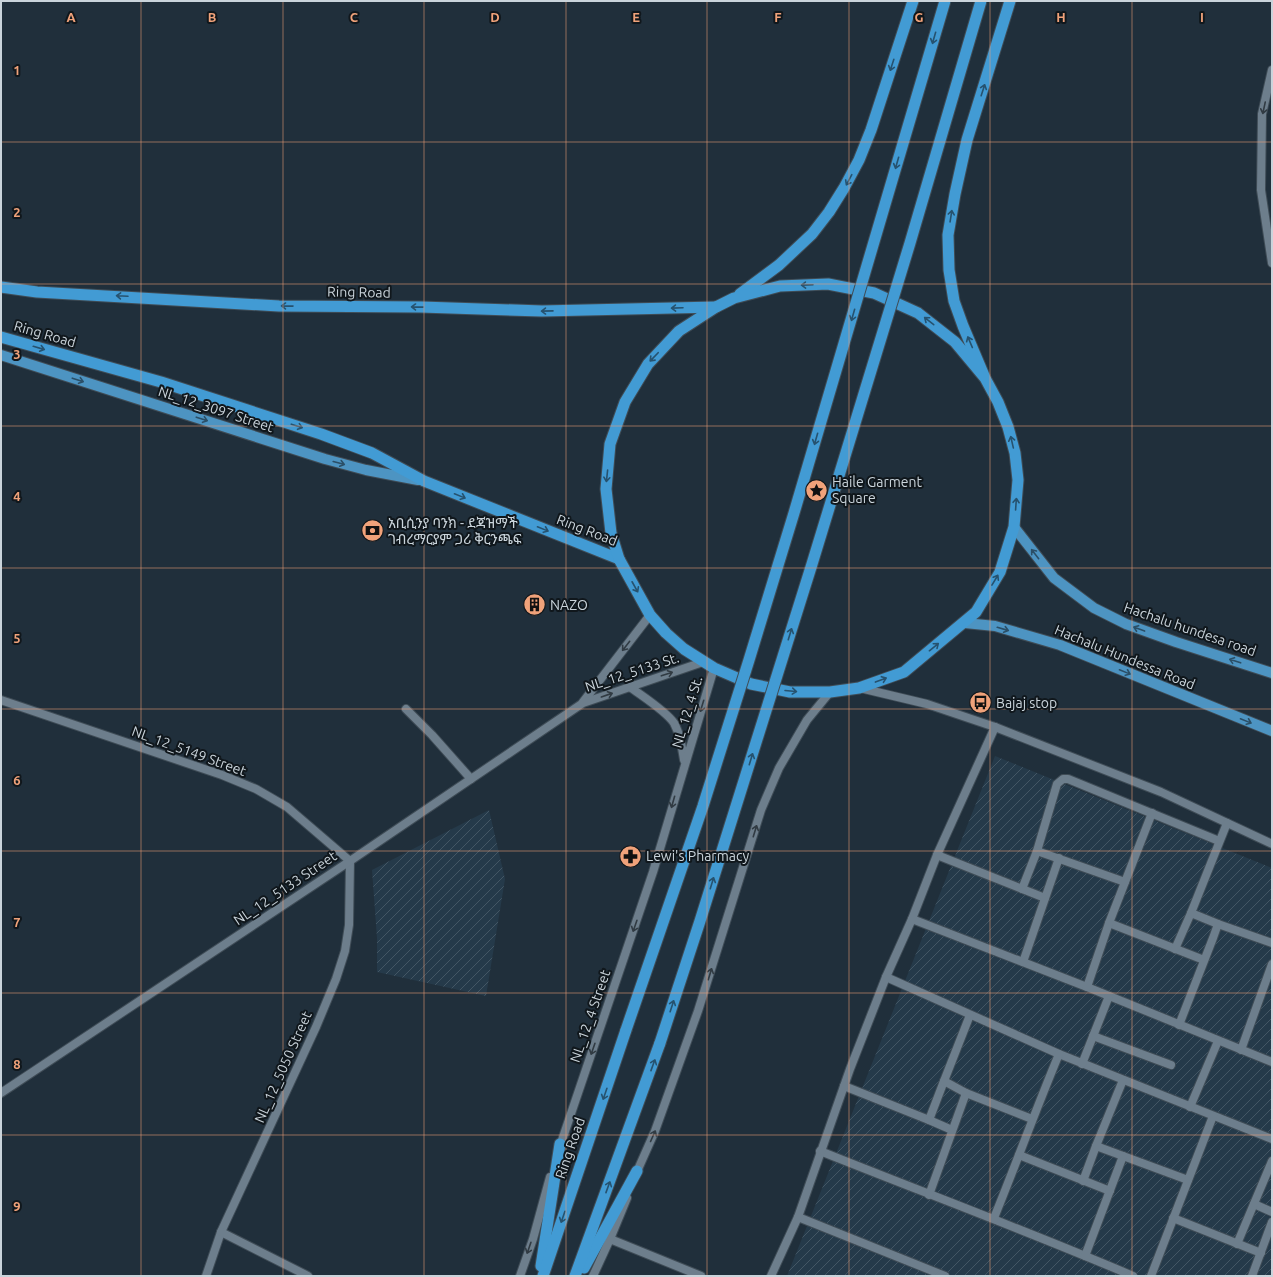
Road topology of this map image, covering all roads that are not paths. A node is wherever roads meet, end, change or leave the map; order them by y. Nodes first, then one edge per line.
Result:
1 (913, 1) edge
2 (945, 1) edge
3 (981, 1) edge
4 (1010, 1) edge
5 (1272, 70) edge
6 (1272, 262) edge
7 (1, 287) edge
8 (734, 298) junction
9 (716, 306) junction
10 (1, 337) edge
11 (1, 355) edge
12 (985, 378) junction
13 (424, 481) junction
14 (1014, 527) junction
15 (620, 559) junction
16 (650, 615) junction
17 (965, 623) junction
18 (703, 662) junction
19 (714, 668) junction
20 (1272, 673) edge
21 (630, 687) junction
22 (859, 688) junction
23 (830, 692) junction
24 (1, 700) edge
25 (583, 703) junction
26 (406, 709) dead end
27 (995, 727) junction
28 (1272, 731) edge
29 (684, 764) junction
30 (471, 779) junction
31 (1152, 813) junction
32 (1227, 823) junction
33 (1219, 841) junction
34 (1272, 844) edge
35 (1037, 851) junction
36 (937, 855) junction
37 (1059, 858) junction
38 (350, 861) junction
39 (1124, 882) junction
40 (1022, 889) junction
41 (1045, 898) junction
42 (1190, 913) junction
43 (912, 919) junction
44 (1109, 923) junction
45 (1218, 924) junction
46 (1272, 943) edge
47 (1175, 949) junction
48 (1204, 960) junction
49 (1023, 962) junction
50 (1272, 964) edge
51 (886, 977) junction
52 (1087, 987) junction
53 (1268, 987) edge
54 (1109, 996) junction
55 (970, 1015) junction
56 (1179, 1025) junction
57 (1093, 1036) junction
58 (1218, 1041) junction
59 (1241, 1050) junction
60 (1059, 1054) junction
61 (1272, 1062) edge
62 (1082, 1064) junction
63 (1171, 1066) dead end
64 (1123, 1080) junction
65 (944, 1082) junction
66 (844, 1086) junction
67 (1, 1093) edge
68 (966, 1093) junction
69 (1190, 1106) junction
70 (1212, 1116) junction
71 (1032, 1119) junction
72 (929, 1120) junction
73 (952, 1130) junction
74 (1272, 1139) edge
75 (560, 1144) junction
76 (1096, 1146) junction
77 (820, 1151) junction
78 (1019, 1155) junction
79 (1123, 1156) junction
80 (1272, 1161) edge
81 (637, 1171) junction
82 (1188, 1180) junction
83 (1083, 1181) junction
84 (1110, 1191) junction
85 (929, 1195) junction
86 (1254, 1204) junction
87 (1272, 1212) edge
88 (798, 1217) junction
89 (994, 1218) junction
90 (1173, 1218) junction
91 (1272, 1222) edge
92 (222, 1232) junction
93 (610, 1240) junction
94 (1237, 1244) junction
95 (1261, 1253) junction
96 (1085, 1256) junction
97 (206, 1276) edge
98 (308, 1276) edge
99 (520, 1276) edge
100 (539, 1276) edge
101 (543, 1276) edge
102 (575, 1276) edge
103 (580, 1276) edge
104 (593, 1276) edge
105 (700, 1276) edge
106 (771, 1276) edge
107 (945, 1276) edge
108 (1133, 1276) edge
109 (1151, 1276) edge
110 (1252, 1276) edge

1 -> 8 highway
2 -> 101 highway, Ring Road, bridge
102 -> 3 highway, bridge
12 -> 4 highway
5 -> 6 street
9 -> 7 highway, Ring Road
8 - 9 highway
12 -> 8 highway
9 -> 15 highway
10 -> 13 highway, Ring Road
11 -> 13 main road, NL_12_3097 Street
14 -> 12 highway
13 -> 15 highway, Ring Road
17 -> 14 highway
20 -> 14 main road, Hachalu hundesa road
15 -> 16 highway
16 - 18 highway
16 -> 25 street, NL_12_5133 St.
22 -> 17 highway
17 -> 28 main road, Hachalu Hundessa Road
18 - 19 highway
21 -> 18 street, NL_12_5133 St.
19 -> 23 highway
19 -> 29 street, NL_12_4 St.
25 -> 21 street, NL_12_5133 St.
21 - 29 street
22 - 23 highway
22 - 27 street
81 -> 23 street
24 - 38 street, NL_12_5149 Street
25 - 30 street, NL_12_5133 Street
26 - 30 street
27 - 32 street
27 - 36 street
29 -> 75 street, NL_12_4 Street
30 - 38 street, NL_12_5133 Street
31 - 33 street
31 - 35 street
31 - 39 street
32 - 33 street
32 - 34 street
33 - 42 street
35 - 37 street
35 - 40 street
36 - 40 street
36 - 43 street
37 - 39 street
37 - 41 street
38 - 67 street, NL_12_5133 Street
38 - 92 street, NL_12_5050 Street
39 - 44 street
40 - 41 street
41 - 49 street
42 - 45 street
42 - 47 street
43 - 49 street
43 - 51 street
44 - 47 street
44 - 52 street
45 - 46 street
45 - 48 street
47 - 48 street
48 - 56 street
49 - 52 street
50 - 53 street
51 - 55 street
51 - 66 street
52 - 54 street
53 - 59 street
54 - 56 street
54 - 57 street
55 - 60 street
55 - 65 street
56 - 58 street
57 - 62 street
57 - 63 street
58 - 59 street
58 - 69 street
59 - 61 street
60 - 62 street
60 - 71 street
62 - 64 street
64 - 69 street
64 - 76 street
65 - 68 street
65 - 72 street
66 - 72 street
66 - 77 street
68 - 71 street
68 - 73 street
69 - 70 street
70 - 74 street
70 - 82 street
71 - 78 street
72 - 73 street
73 - 85 street
75 -> 99 street, NL_12_4 Street
75 - 100 highway
76 - 79 street
76 - 83 street
77 - 85 street
77 - 88 street
78 - 83 street
78 - 89 street
79 - 82 street
79 - 84 street
80 - 86 street
81 - 93 street
81 - 103 highway
82 - 90 street
83 - 84 street
84 - 96 street
85 - 89 street
86 - 87 street
86 - 94 street
88 - 106 street
88 - 107 street
89 - 96 street
90 - 94 street
90 - 109 street
91 - 95 street
92 - 97 street, NL_12_5050 Street
92 - 98 street
93 - 104 street
93 - 105 street
94 - 95 street
95 - 110 street
96 - 108 street

